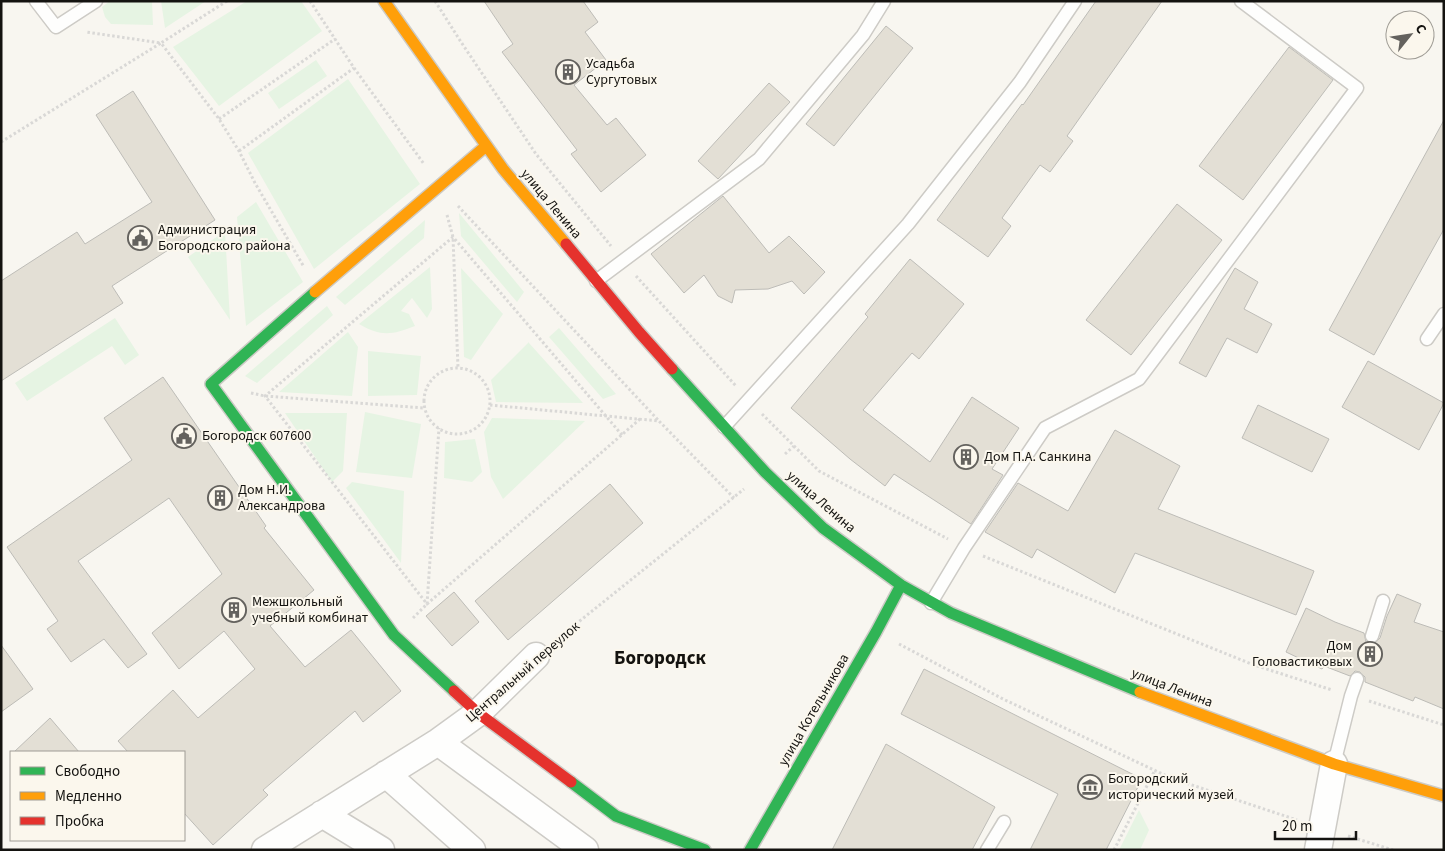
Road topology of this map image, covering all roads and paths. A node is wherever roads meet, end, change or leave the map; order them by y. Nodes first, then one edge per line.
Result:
1 (36, 1) edge
2 (96, 1) edge
3 (227, 1) edge
4 (310, 1) edge
5 (384, 1) edge
6 (435, 1) edge
7 (884, 1) edge
8 (1075, 1) edge
9 (1241, 1) edge
10 (56, 27) junction
11 (335, 39) junction
12 (161, 43) junction
13 (354, 68) junction
14 (219, 120) junction
15 (1, 142) edge
16 (486, 146) junction
17 (239, 151) junction
18 (440, 186) junction
19 (452, 237) junction
20 (623, 261) junction
21 (596, 281) junction
22 (317, 290) junction
23 (1444, 314) edge
24 (1427, 338) dead end
25 (458, 368) junction
26 (211, 384) junction
27 (265, 396) junction
28 (748, 400) junction
29 (490, 405) junction
30 (424, 408) junction
31 (607, 416) junction
32 (640, 419) junction
33 (659, 421) junction
34 (724, 427) junction
35 (439, 428) junction
36 (622, 435) junction
37 (765, 472) junction
38 (734, 498) junction
39 (964, 548) junction
40 (901, 585) junction
41 (1383, 602) dead end
42 (931, 603) junction
43 (427, 604) junction
44 (876, 632) junction
45 (394, 635) junction
46 (1372, 636) dead end
47 (536, 656) joint
48 (1357, 679) dead end
49 (1351, 696) junction
50 (478, 713) junction
51 (1444, 725) edge
52 (438, 742) junction
53 (1334, 764) junction
54 (1155, 770) junction
55 (386, 774) junction
56 (1444, 796) edge
57 (322, 814) junction
58 (1004, 822) dead end
59 (1320, 839) edge
60 (265, 850) edge
61 (381, 850) edge
62 (472, 850) edge
63 (586, 850) edge
64 (705, 850) edge
65 (750, 850) edge
66 (987, 850) edge
67 (1114, 850) edge
68 (1393, 850) edge

1 - 10 lane
2 - 10 lane
3 - 12 path
4 - 11 path
5 - 16 main road, улица Ленина
6 - 20 path
7 - 20 lane
8 - 28 lane
9 - 39 lane
10 - 12 path
11 - 13 path
11 - 14 path
12 - 14 path
12 - 15 path
13 - 17 path
13 - 18 path
14 - 17 path
16 - 18 main road
16 - 21 main road, улица Ленина
17 - 22 path
18 - 19 path
18 - 22 main road
18 - 33 path
19 - 25 path
19 - 27 path
19 - 31 path
20 - 21 lane
20 - 28 path
21 - 34 main road, улица Ленина
22 - 26 main road
23 - 24 lane
25 - 29 path
25 - 30 path
26 - 27 path
26 - 45 main road
27 - 30 path
27 - 43 path
28 - 34 lane
28 - 39 path
29 - 31 path
29 - 35 path
30 - 35 path
31 - 32 path
31 - 36 path
32 - 33 path
32 - 36 path
33 - 38 path
34 - 37 main road, улица Ленина
35 - 43 path
36 - 43 path
37 - 38 path, Центральный переулок
37 - 40 main road, улица Ленина
38 - 47 path, Центральный переулок
39 - 42 lane
39 - 49 path
40 - 42 main road, улица Ленина
40 - 44 main road, улица Котельникова
41 - 46 lane
42 - 53 main road, улица Ленина
43 - 45 path
44 - 54 path
44 - 65 main road, улица Котельникова
45 - 50 main road
47 - 50 street, Центральный переулок
48 - 49 lane
49 - 51 path
49 - 53 lane
50 - 52 street, Центральный переулок
50 - 64 main road
52 - 55 street, Центральный переулок
52 - 63 street
53 - 56 main road, улица Ленина
53 - 59 street
54 - 59 path
54 - 67 path
55 - 57 street, Центральный переулок
55 - 62 street
57 - 60 street, Центральный переулок
57 - 61 street
58 - 66 lane
59 - 68 path

